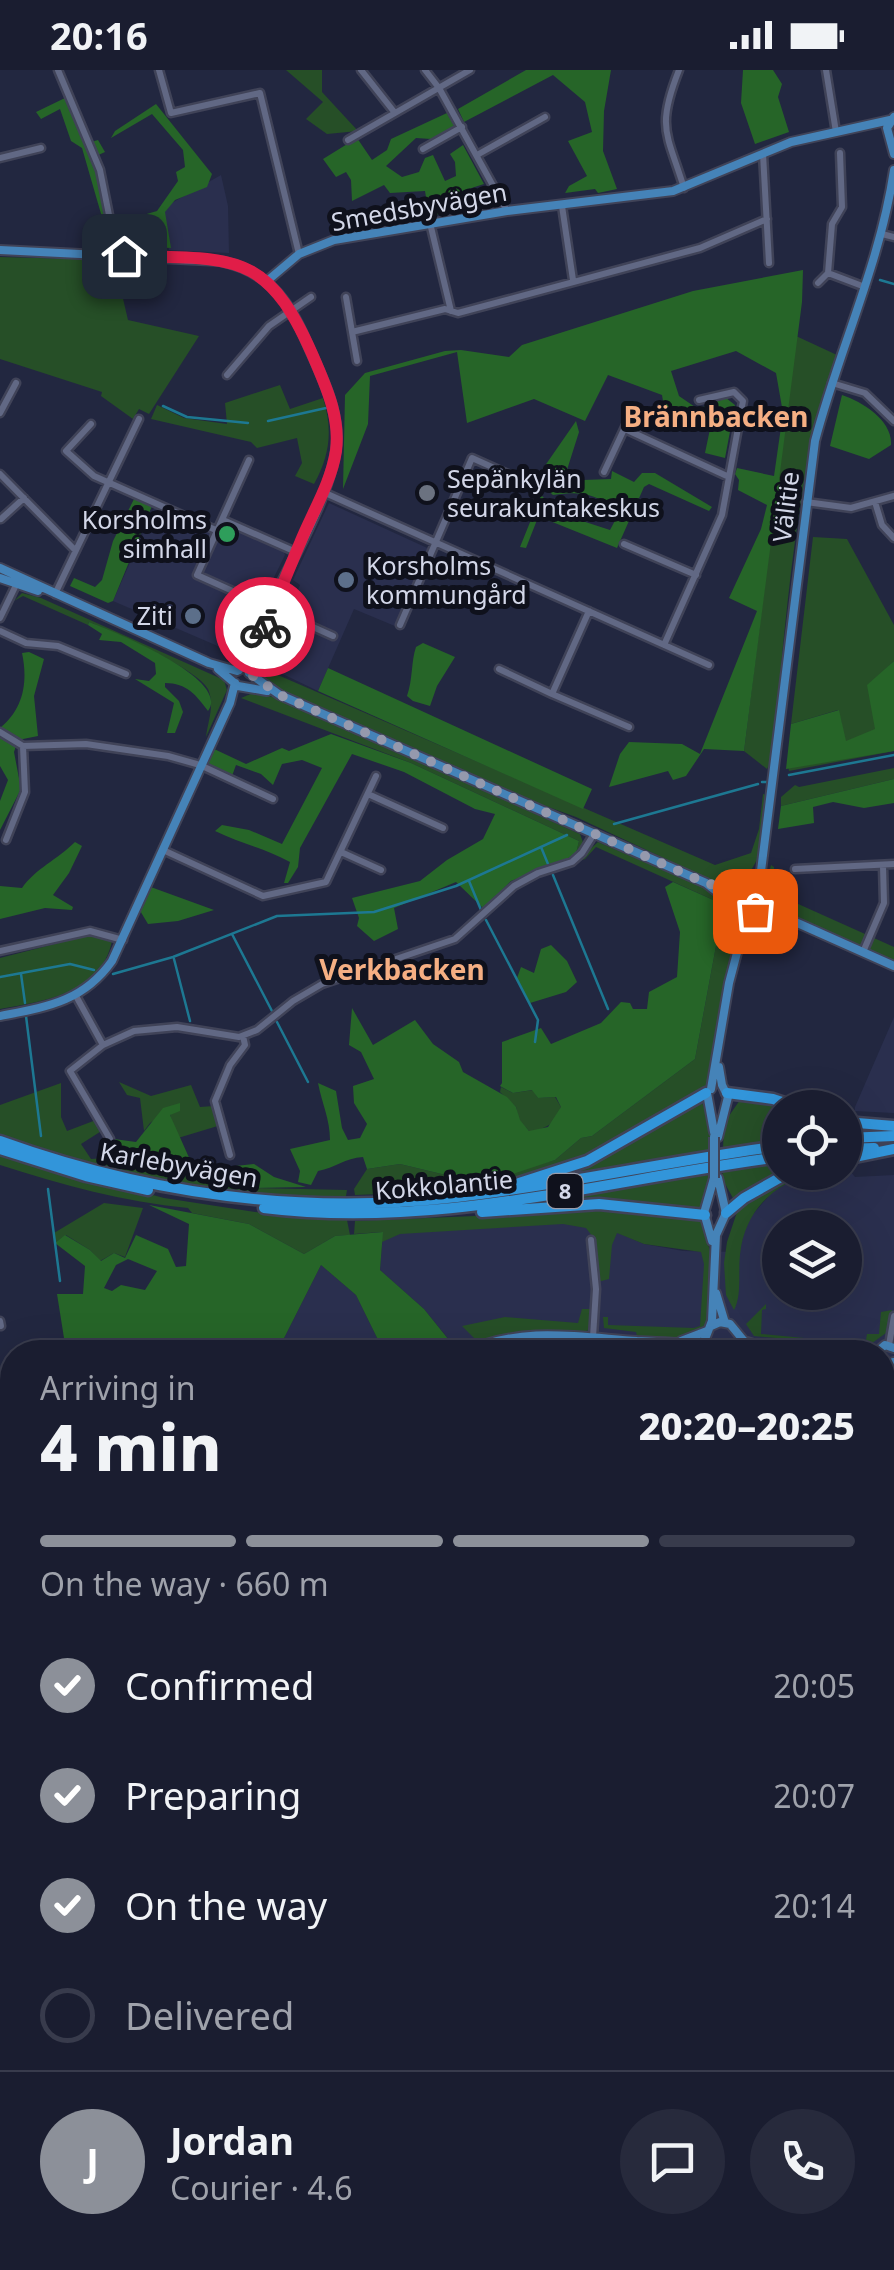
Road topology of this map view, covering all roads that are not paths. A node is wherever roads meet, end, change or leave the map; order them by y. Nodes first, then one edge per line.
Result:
1 (58, 70) edge
2 (159, 70) edge
3 (361, 70) edge
4 (426, 70) edge
5 (470, 70) edge
6 (679, 70) edge
7 (826, 70) edge
8 (439, 88) junction
9 (395, 113) junction
10 (544, 117) dead end
11 (892, 118) edge
12 (462, 127) junction
13 (862, 128) junction
14 (836, 132) junction
15 (891, 139) edge
16 (348, 140) dead end
17 (41, 148) dead end
18 (423, 150) dead end
19 (840, 153) dead end
20 (763, 154) junction
21 (894, 154) edge
22 (477, 155) junction
23 (0, 158) edge
24 (894, 170) edge
25 (684, 188) junction
26 (562, 206) junction
27 (507, 211) junction
28 (768, 219) junction
29 (430, 224) junction
30 (882, 234) junction
31 (894, 237) edge
32 (0, 250) edge
33 (299, 254) junction
34 (124, 256) junction
35 (769, 263) dead end
36 (828, 273) junction
37 (573, 280) junction
38 (267, 281) junction
39 (818, 283) dead end
40 (866, 287) junction
41 (346, 297) dead end
42 (312, 298) dead end
43 (291, 309) junction
44 (452, 311) junction
45 (352, 332) junction
46 (357, 361) dead end
47 (227, 374) dead end
48 (830, 382) junction
49 (16, 383) dead end
50 (699, 400) dead end
51 (633, 410) dead end
52 (0, 413) edge
53 (139, 419) dead end
54 (894, 421) edge
55 (90, 424) dead end
56 (625, 429) junction
57 (249, 460) dead end
58 (604, 472) dead end
59 (0, 474) edge
60 (730, 477) junction
61 (107, 481) junction
62 (537, 486) dead end
63 (323, 492) junction
64 (894, 496) edge
65 (24, 498) junction
66 (805, 502) junction
67 (875, 502) junction
68 (1, 520) edge
69 (223, 520) junction
70 (218, 530) junction
71 (894, 538) edge
72 (436, 542) junction
73 (624, 544) dead end
74 (76, 550) junction
75 (296, 552) junction
76 (0, 568) edge
77 (696, 575) junction
78 (0, 578) edge
79 (18, 581) junction
80 (55, 595) junction
81 (274, 610) junction
82 (589, 611) junction
83 (0, 618) edge
84 (400, 626) dead end
85 (0, 631) edge
86 (333, 636) dead end
87 (664, 644) junction
88 (209, 663) junction
89 (709, 664) dead end
90 (238, 670) junction
91 (499, 670) dead end
92 (126, 674) dead end
93 (250, 674) junction
94 (239, 684) junction
95 (552, 694) junction
96 (280, 695) junction
97 (629, 727) dead end
98 (0, 732) edge
99 (23, 746) junction
100 (200, 765) junction
101 (376, 776) dead end
102 (368, 794) junction
103 (274, 798) dead end
104 (443, 828) dead end
105 (594, 834) junction
106 (6, 840) dead end
107 (162, 849) junction
108 (340, 852) junction
109 (761, 858) junction
110 (894, 864) edge
111 (883, 866) junction
112 (795, 868) dead end
113 (381, 870) dead end
114 (706, 883) junction
115 (740, 890) junction
116 (759, 897) junction
117 (735, 908) junction
118 (752, 913) junction
119 (784, 918) junction
120 (740, 939) junction
121 (122, 940) junction
122 (0, 951) edge
123 (863, 952) junction
124 (894, 966) edge
125 (76, 996) junction
126 (0, 1016) edge
127 (242, 1036) junction
128 (104, 1045) junction
129 (718, 1058) junction
130 (709, 1091) junction
131 (725, 1092) junction
132 (762, 1097) edge
133 (862, 1123) edge
134 (894, 1126) edge
135 (894, 1136) edge
136 (716, 1137) junction
137 (862, 1137) edge
138 (110, 1139) dead end
139 (0, 1141) edge
140 (762, 1148) edge
141 (894, 1148) edge
142 (0, 1149) edge
143 (862, 1149) edge
144 (230, 1155) dead end
145 (862, 1155) edge
146 (762, 1160) edge
147 (716, 1178) junction
148 (762, 1188) edge
149 (507, 1191) junction
150 (352, 1208) junction
151 (446, 1210) junction
152 (706, 1216) junction
153 (723, 1216) junction
154 (591, 1240) dead end
155 (715, 1257) junction
156 (714, 1284) junction
157 (725, 1322) junction
158 (710, 1329) junction
159 (593, 1337) junction
160 (740, 1337) junction
161 (500, 1340) edge
162 (643, 1340) edge
163 (681, 1340) edge
164 (709, 1340) edge
165 (739, 1340) edge
166 (748, 1340) edge

1 - 34 street
2 - 33 street
3 - 9 street
4 - 8 street
5 - 8 street
6 - 25 street
7 - 14 street
8 - 9 street
8 - 12 street
9 - 16 street
10 - 22 street
11 - 13 main road, Smedsbyvägen
11 - 15 main road
12 - 18 street
12 - 22 street
13 - 14 main road, Smedsbyvägen
13 - 15 main road
14 - 20 main road, Smedsbyvägen
15 - 21 main road
17 - 23 street
19 - 36 street
20 - 25 main road, Smedsbyvägen
20 - 28 street
22 - 27 street
24 - 30 main road, Välitie
25 - 26 main road, Smedsbyvägen
26 - 27 main road, Smedsbyvägen
26 - 37 street
27 - 29 main road, Smedsbyvägen
28 - 35 street
28 - 37 street
29 - 33 main road, Smedsbyvägen
29 - 44 street
30 - 31 street
30 - 40 main road, Välitie
32 - 34 main road
33 - 38 main road, Smedsbyvägen
34 - 38 main road
36 - 39 street
36 - 40 street
37 - 44 street
38 - 43 main road
40 - 48 main road, Välitie
41 - 45 street
42 - 43 street
43 - 47 street
43 - 63 main road
44 - 45 street
45 - 46 street
48 - 54 street
48 - 66 main road, Välitie
49 - 52 street
50 - 60 street
51 - 56 street
53 - 61 street
55 - 61 street
56 - 58 street
56 - 60 street
57 - 69 street
59 - 65 street
60 - 77 street
61 - 70 street
61 - 74 street
62 - 72 street
63 - 72 street
63 - 75 main road
64 - 67 street
65 - 68 street
65 - 74 street
66 - 67 street
66 - 109 main road, Välitie
67 - 71 street
69 - 70 street
69 - 75 street
70 - 81 street
72 - 82 street
72 - 84 street
73 - 77 street
74 - 80 street
75 - 81 main road
76 - 79 main road
77 - 87 street
78 - 79 main road
79 - 80 main road
79 - 83 street
80 - 88 main road
81 - 86 street
81 - 90 main road
81 - 93 main road
82 - 87 street
82 - 95 street
85 - 92 street
87 - 89 street
88 - 90 main road
88 - 94 main road
90 - 93 main road
90 - 94 main road
91 - 95 street
93 - 94 main road
93 - 96 main road
94 - 96 main road
94 - 100 main road
95 - 97 street
96 - 105 main road
98 - 99 street
99 - 100 street
99 - 106 street
100 - 103 street
100 - 107 main road
101 - 102 street
102 - 104 street
102 - 108 street
105 - 114 main road
105 - 127 street
107 - 108 street
107 - 121 main road
108 - 113 street
109 - 115 main road, Välitie
109 - 116 main road, Välitie
110 - 111 street
111 - 112 street
111 - 123 street
114 - 115 main road
114 - 117 main road
115 - 116 main road
115 - 117 main road
116 - 118 main road
116 - 119 main road
117 - 118 main road
117 - 120 main road
118 - 119 main road
118 - 120 main road
119 - 123 main road
120 - 129 main road
121 - 122 street
121 - 125 main road
123 - 124 main road
125 - 126 main road
125 - 128 street
127 - 128 street
127 - 144 street
128 - 138 street
129 - 130 main road
129 - 131 main road
130 - 131 main road
130 - 136 main road
130 - 149 highway
131 - 132 highway
131 - 136 main road
133 - 134 highway
135 - 137 highway
136 - 147 main road, bridge
139 - 150 highway, Karlebyvägen / 8
140 - 149 highway, Kokkolantie / 8
141 - 143 highway
141 - 145 highway
142 - 150 highway, Karlebyvägen / 8
146 - 151 highway, Kokkolantie / 8
147 - 152 main road
147 - 153 main road
148 - 153 highway
149 - 150 highway, Kokkolantie / 8
150 - 151 highway, Kokkolantie / 8
151 - 152 highway
152 - 153 main road
152 - 155 main road
153 - 155 main road
154 - 159 street
155 - 156 main road
156 - 157 main road
156 - 158 main road
157 - 158 main road
157 - 160 main road
158 - 163 main road
158 - 164 main road
159 - 161 main road
159 - 162 main road
160 - 165 main road
160 - 166 main road

